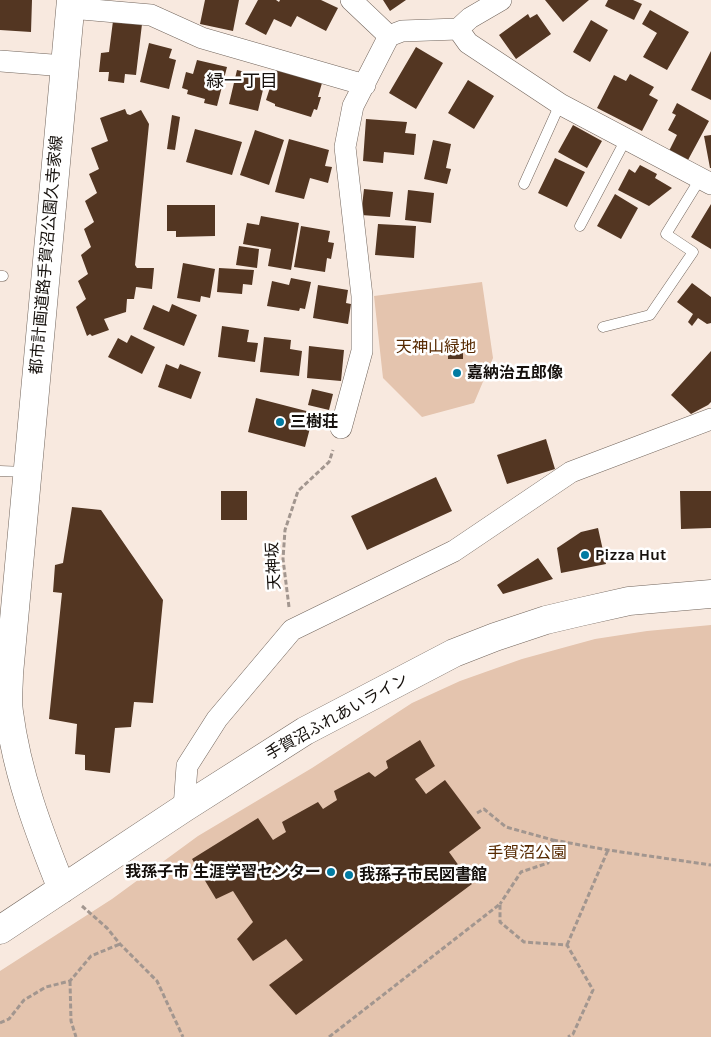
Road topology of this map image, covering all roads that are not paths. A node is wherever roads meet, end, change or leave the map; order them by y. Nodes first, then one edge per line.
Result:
1 (351, 0) edge
2 (501, 0) edge
3 (70, 4) edge
4 (458, 29) junction
5 (389, 36) junction
6 (0, 61) edge
7 (65, 66) junction
8 (365, 85) junction
9 (560, 104) junction
10 (626, 139) junction
11 (705, 181) edge
12 (524, 184) dead end
13 (580, 226) dead end
14 (602, 327) dead end
15 (711, 419) edge
16 (341, 428) road end
17 (13, 472) edge
18 (711, 594) edge
19 (8, 750) edge
20 (184, 808) junction
21 (62, 889) junction
22 (0, 930) edge

1 - 5 street
2 - 4 street
3 - 7 street, 都市計画道路手賀沼公園久寺家線
3 - 8 street
4 - 5 street
4 - 9 street
5 - 8 street
6 - 7 street
7 - 17 street, 都市計画道路手賀沼公園久寺家線
8 - 16 street
9 - 10 street
9 - 12 lane
10 - 11 street
10 - 13 lane
11 - 14 lane
15 - 20 street
17 - 19 street, 都市計画道路手賀沼公園久寺家線
18 - 20 street, 手賀沼ふれあいライン
19 - 21 street, 都市計画道路手賀沼公園久寺家線
20 - 21 street, 手賀沼ふれあいライン
21 - 22 street, 手賀沼ふれあいライン

